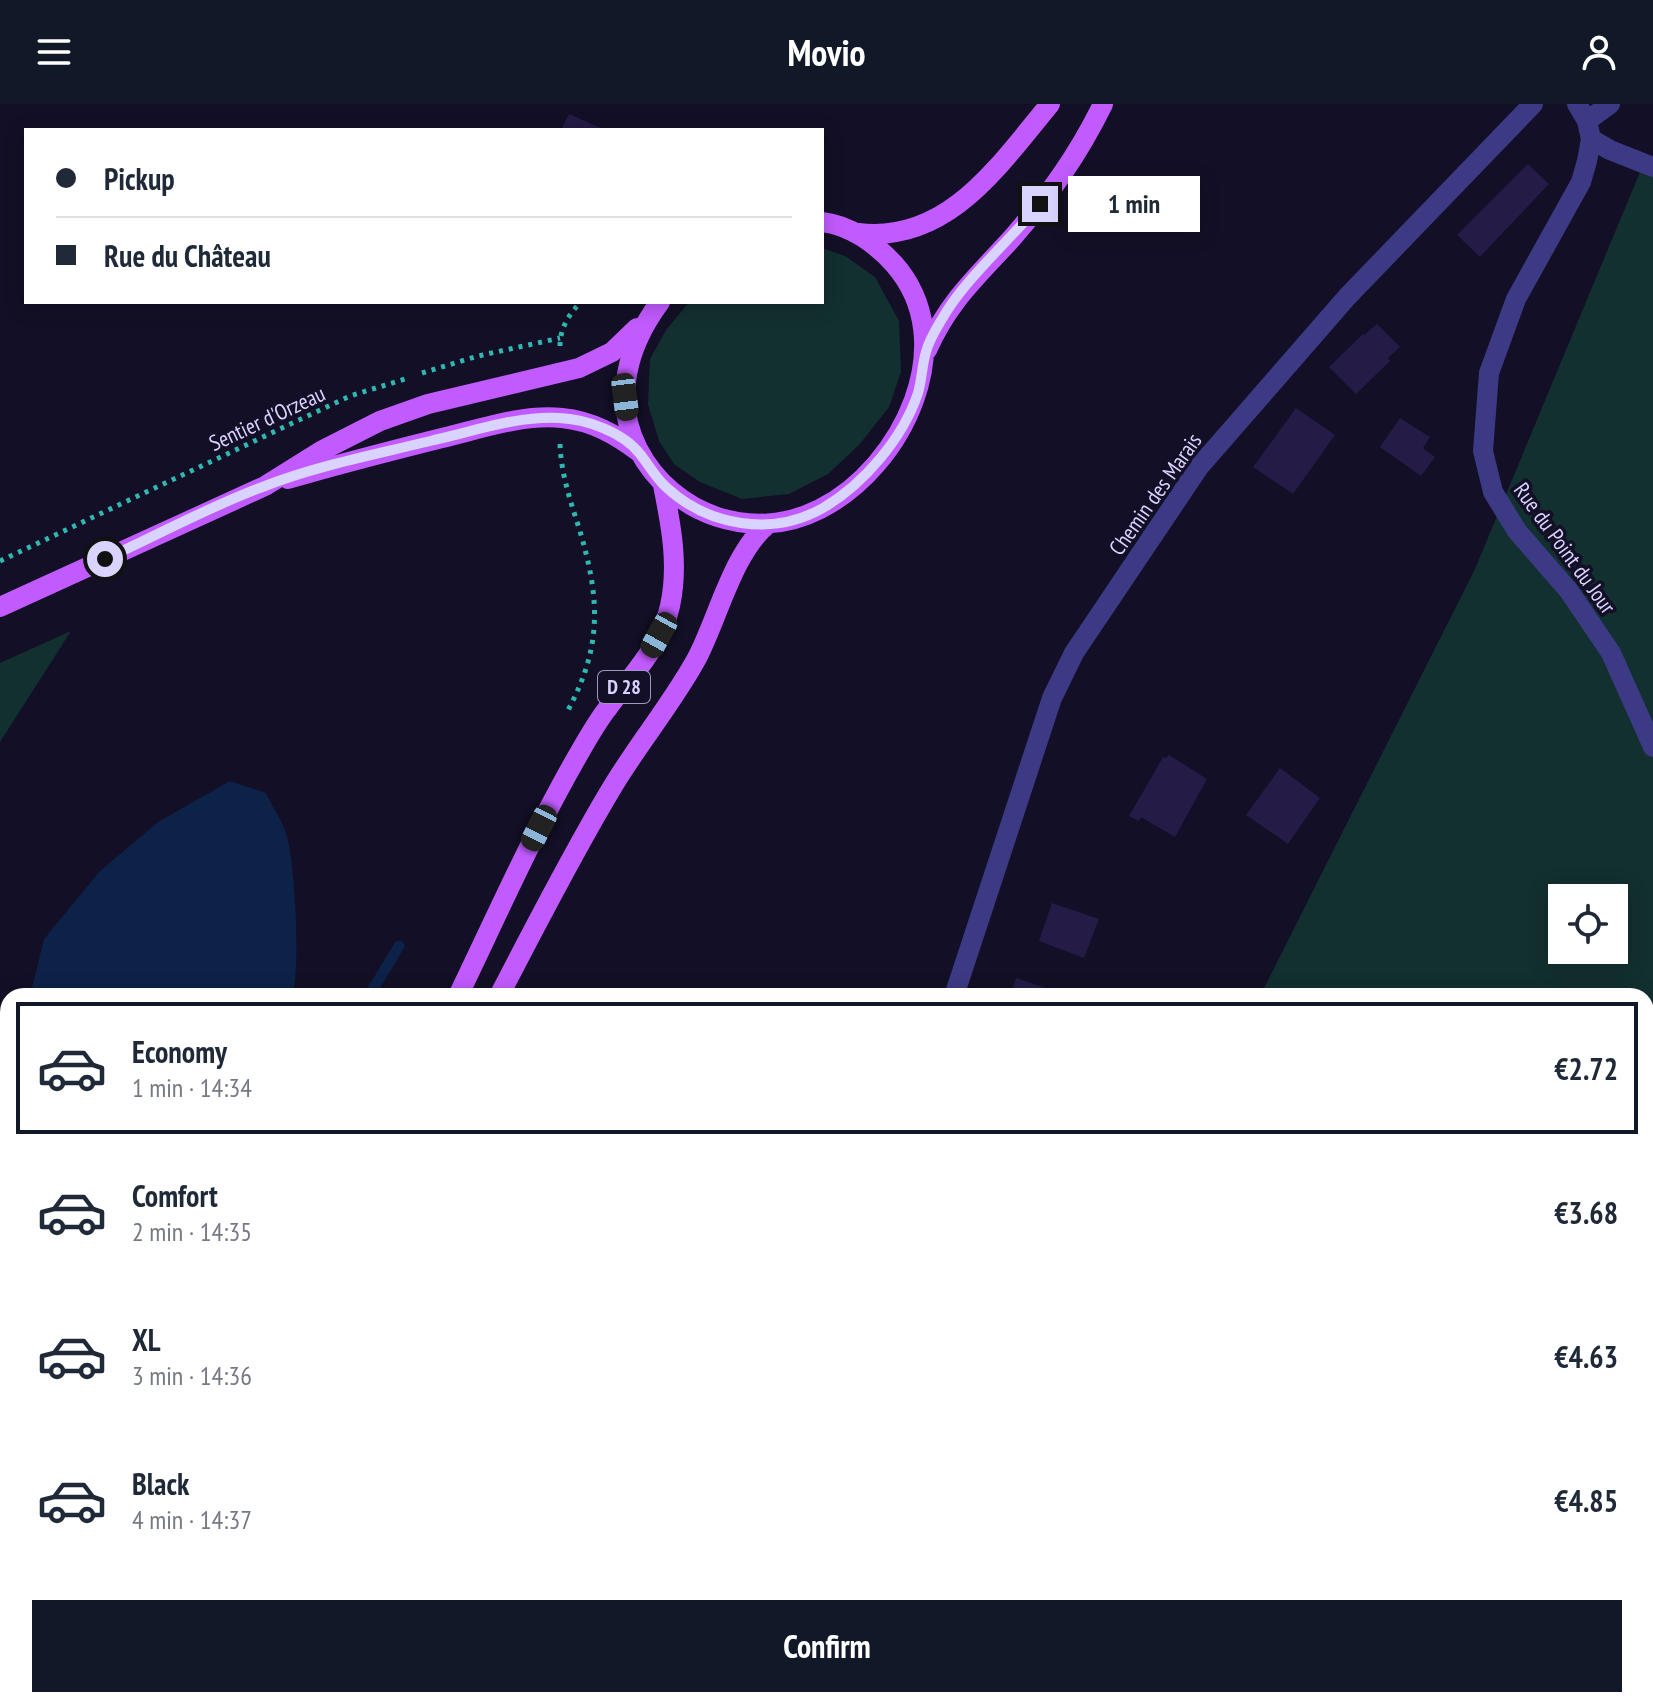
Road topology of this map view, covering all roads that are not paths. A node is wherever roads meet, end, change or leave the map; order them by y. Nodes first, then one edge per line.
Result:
1 (1050, 104) edge
2 (1103, 104) edge
3 (1533, 104) edge
4 (1610, 104) edge
5 (1585, 121) edge
6 (1653, 167) edge
7 (824, 223) edge
8 (854, 233) junction
9 (656, 308) edge
10 (925, 353) junction
11 (639, 452) junction
12 (663, 485) junction
13 (265, 486) junction
14 (768, 524) junction
15 (0, 607) edge
16 (1653, 747) edge
17 (462, 988) edge
18 (503, 988) edge
19 (957, 988) edge

1 - 8 main road
2 - 10 main road
3 - 19 street, Chemin des Marais
4 - 5 street
5 - 6 street
5 - 16 street, Rue du Point du Jour
7 - 8 main road
8 - 10 main road
9 - 11 main road
9 - 13 main road
10 - 14 main road
11 - 12 main road
11 - 13 main road
12 - 14 main road
12 - 17 main road, D 28
13 - 15 main road
14 - 18 main road, D 28

